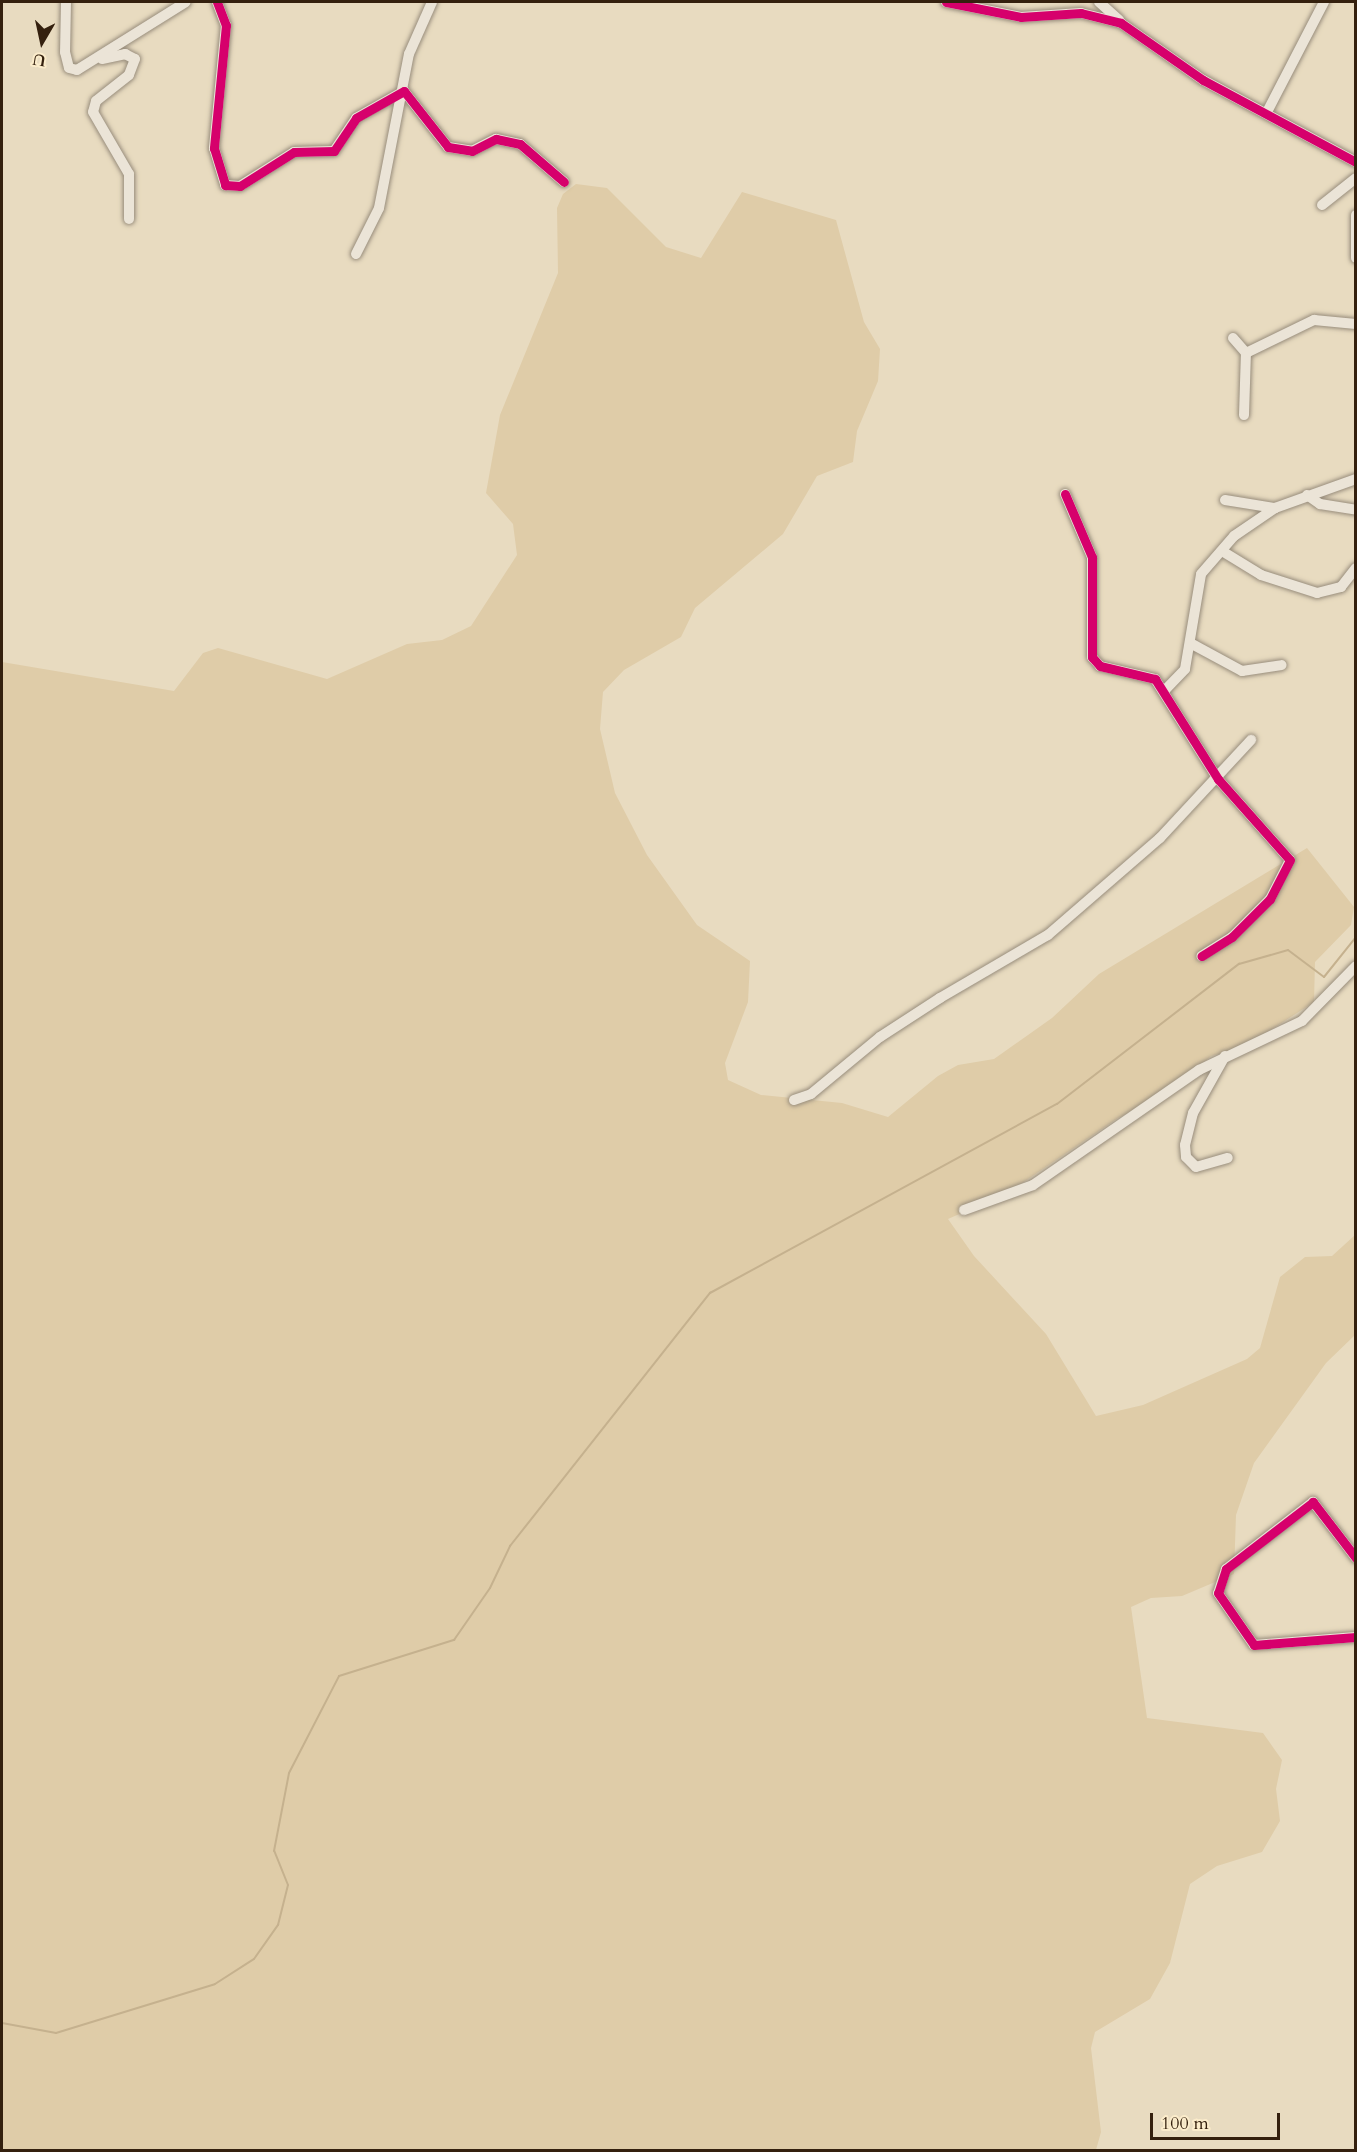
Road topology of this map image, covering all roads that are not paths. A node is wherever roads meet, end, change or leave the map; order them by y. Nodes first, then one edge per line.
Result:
1 (66, 2) edge
2 (186, 2) edge
3 (217, 2) edge
4 (432, 2) edge
5 (946, 2) edge
6 (1099, 2) edge
7 (1324, 2) edge
8 (1121, 23) junction
9 (102, 59) junction
10 (404, 91) junction
11 (1267, 112) junction
12 (1356, 162) edge
13 (1356, 178) edge
14 (564, 182) dead end
15 (1322, 205) dead end
16 (1356, 215) edge
17 (129, 219) dead end
18 (356, 254) dead end
19 (1356, 258) edge
20 (1356, 324) edge
21 (1233, 338) dead end
22 (1246, 352) junction
23 (1244, 415) dead end
24 (1356, 479) edge
25 (1065, 495) dead end
26 (1307, 495) junction
27 (1225, 500) dead end
28 (1275, 508) junction
29 (1356, 510) edge
30 (1222, 551) junction
31 (1356, 568) edge
32 (1192, 644) junction
33 (1282, 665) dead end
34 (1165, 690) junction
35 (1251, 740) dead end
36 (1218, 779) junction
37 (1201, 957) dead end
38 (1356, 966) edge
39 (1225, 1056) junction
40 (794, 1100) dead end
41 (1228, 1158) dead end
42 (964, 1210) dead end
43 (1356, 1558) edge
44 (1356, 1637) edge

1 - 9 street
2 - 9 street
3 - 10 street
4 - 10 street
5 - 8 street
6 - 8 street
7 - 11 street
8 - 11 street
9 - 17 street
10 - 14 street
10 - 18 street
11 - 12 street
13 - 15 street
16 - 19 street
20 - 22 street
21 - 22 street
22 - 23 street
24 - 26 street
25 - 34 street
26 - 28 street
26 - 29 street
27 - 28 street
28 - 30 street
30 - 31 street
30 - 32 street
32 - 33 street
32 - 34 street
34 - 36 street
35 - 36 street
36 - 37 street
36 - 40 street
38 - 39 street
39 - 41 street
39 - 42 street
43 - 44 street

